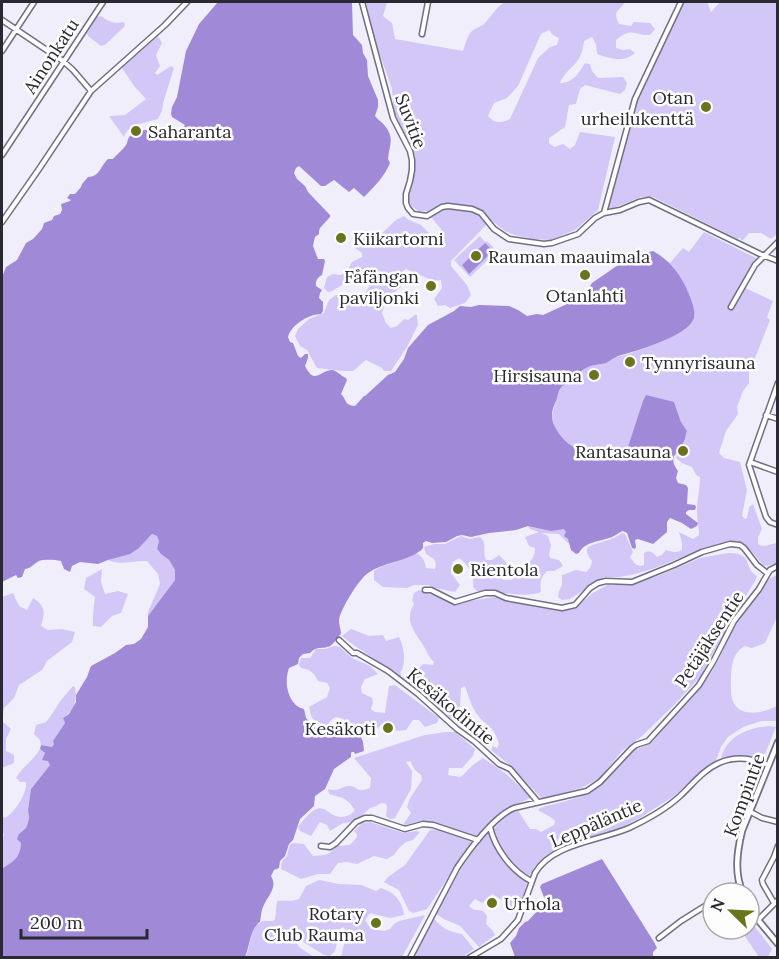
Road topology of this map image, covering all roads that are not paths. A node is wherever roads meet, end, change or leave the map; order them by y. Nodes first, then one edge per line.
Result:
1 (34, 2) edge
2 (103, 2) edge
3 (187, 2) edge
4 (362, 2) edge
5 (428, 2) edge
6 (681, 2) edge
7 (2, 20) edge
8 (15, 29) junction
9 (422, 34) dead end
10 (2, 51) edge
11 (63, 61) junction
12 (91, 91) junction
13 (2, 155) edge
14 (604, 213) junction
15 (2, 222) edge
16 (777, 242) edge
17 (765, 256) junction
18 (777, 261) edge
19 (731, 308) dead end
20 (777, 383) edge
21 (766, 415) junction
22 (777, 419) edge
23 (750, 462) junction
24 (777, 472) edge
25 (777, 525) edge
26 (777, 566) edge
27 (767, 573) junction
28 (425, 590) dead end
29 (339, 640) dead end
30 (777, 742) edge
31 (768, 765) junction
32 (538, 802) junction
33 (749, 811) junction
34 (777, 822) edge
35 (490, 826) junction
36 (478, 840) junction
37 (321, 846) dead end
38 (777, 846) edge
39 (531, 881) junction
40 (739, 881) edge
41 (776, 902) edge
42 (701, 908) edge
43 (761, 917) edge
44 (761, 924) edge
45 (659, 938) dead end
46 (777, 944) edge
47 (410, 957) edge
48 (469, 957) edge

1 - 8 street
2 - 11 street, Ainonkatu
3 - 12 street
4 - 14 street, Suvitie
5 - 9 street
6 - 14 street
7 - 8 street
8 - 10 street
8 - 11 street
11 - 12 street
11 - 13 street, Ainonkatu
12 - 15 street
14 - 17 street
16 - 17 street
17 - 18 street
17 - 19 street
20 - 21 street
21 - 22 street
21 - 23 street
23 - 24 street
23 - 25 street
26 - 27 street, Petäjäksentie
27 - 28 street
27 - 32 street, Petäjäksentie
29 - 32 street, Kesäkodintie
30 - 31 street, Kompintie
31 - 33 street, Kompintie
31 - 39 street, Leppäläntie
32 - 35 street, Petäjäksentie
33 - 34 street
33 - 40 street, Kompintie
35 - 36 street, Petäjäksentie
35 - 39 street
36 - 37 street
36 - 47 street, Petäjäksentie
38 - 41 street
39 - 48 street, Leppäläntie
41 - 43 street
42 - 45 street
44 - 46 street

